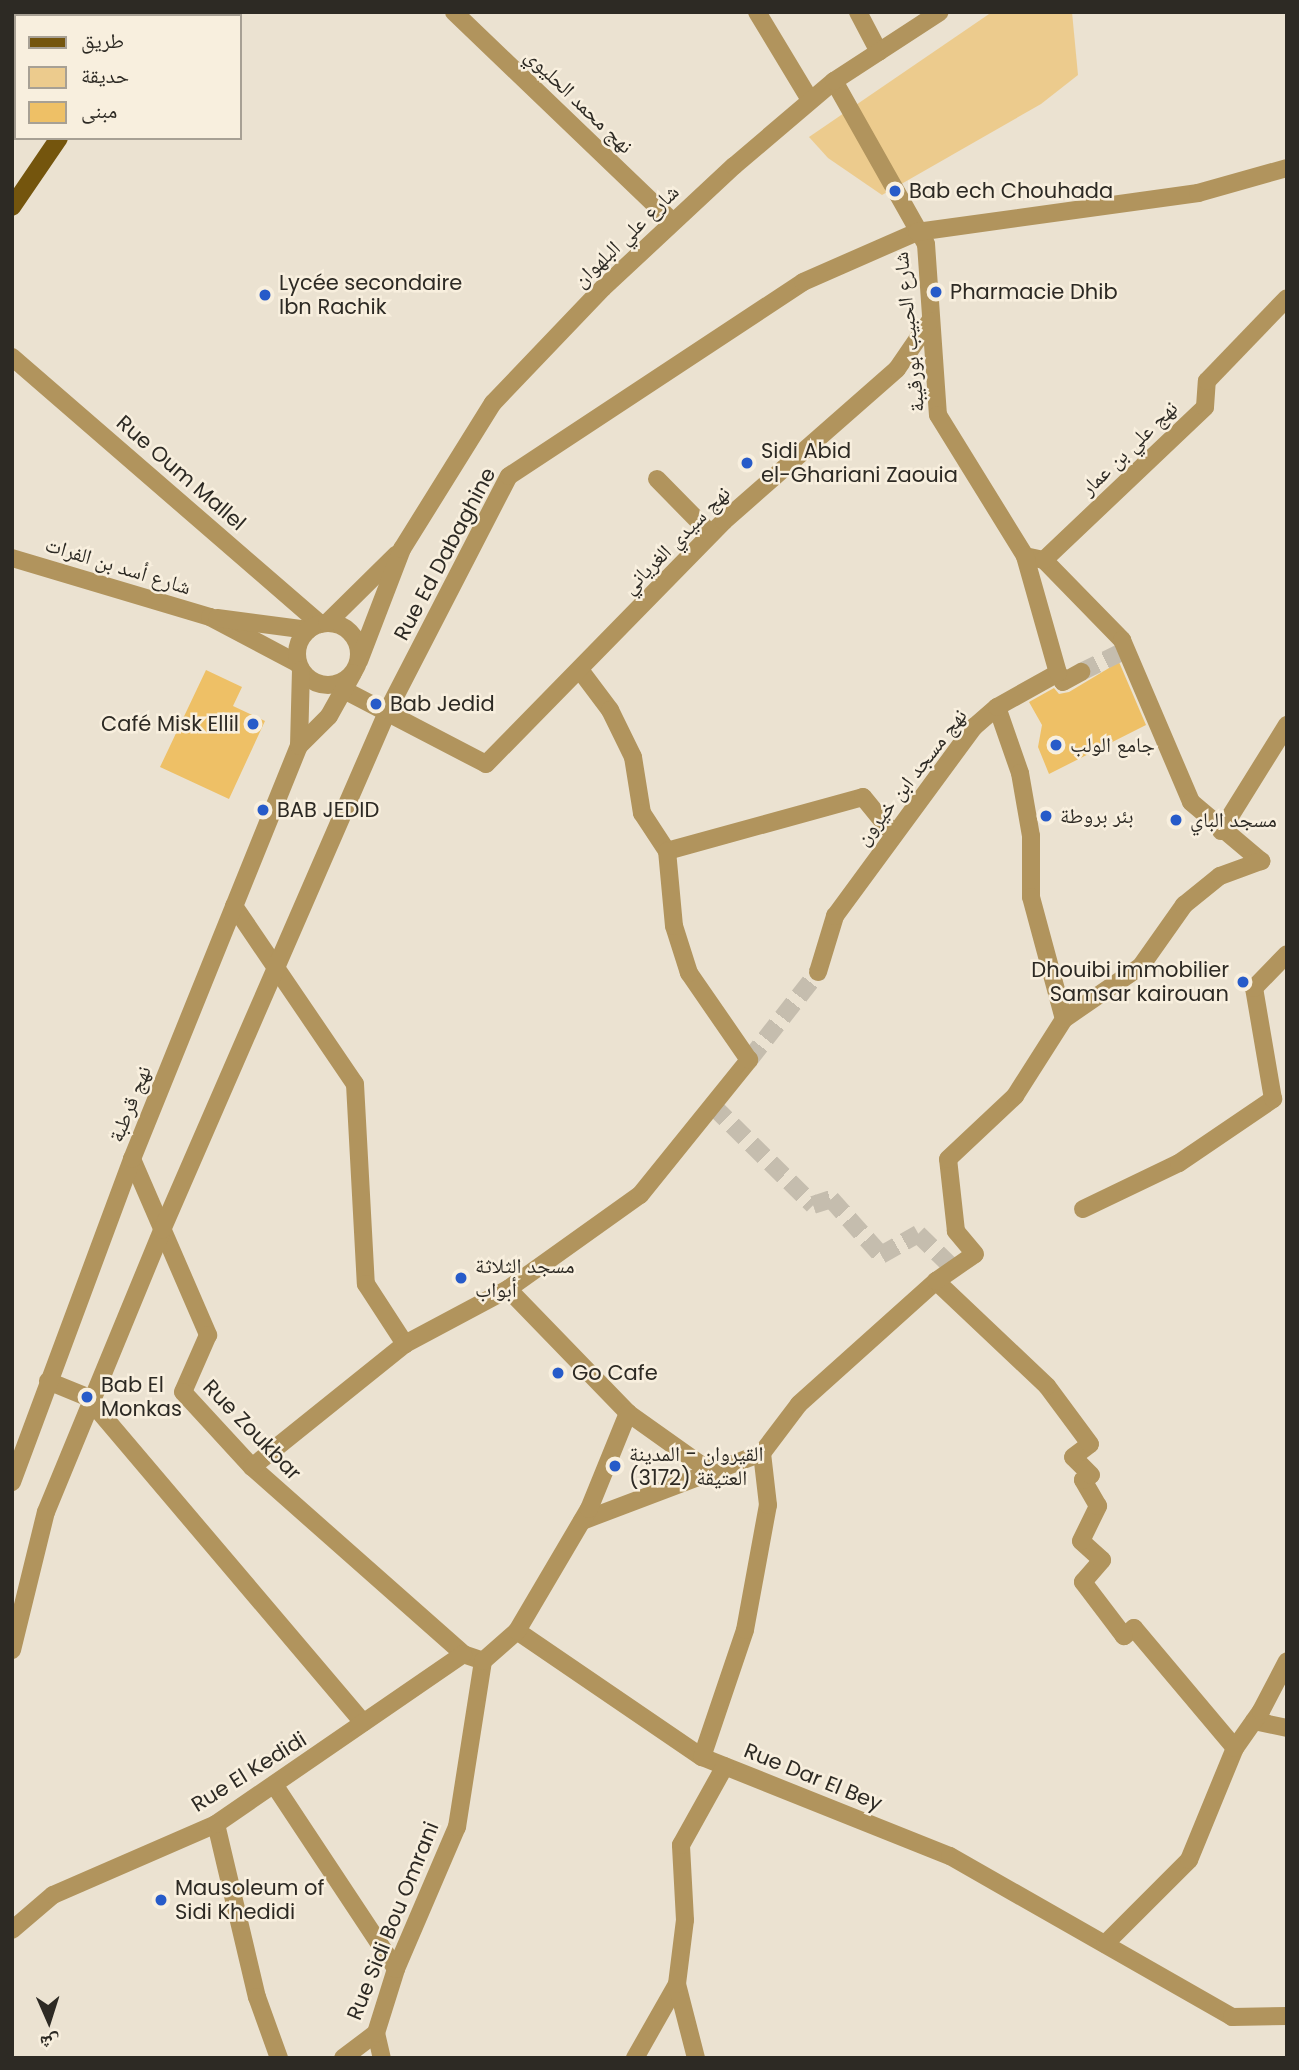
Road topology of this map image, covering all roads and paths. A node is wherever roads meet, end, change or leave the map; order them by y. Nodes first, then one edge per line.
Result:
1 (454, 12) edge
2 (757, 12) edge
3 (859, 12) edge
4 (933, 14) edge
5 (879, 52) junction
6 (834, 81) junction
7 (810, 100) junction
8 (58, 140) edge
9 (1287, 168) edge
10 (12, 207) edge
11 (673, 222) junction
12 (917, 232) junction
13 (1287, 298) edge
14 (930, 321) junction
15 (12, 356) edge
16 (657, 479) dead end
17 (711, 534) junction
18 (402, 549) junction
19 (1025, 556) junction
20 (12, 558) edge
21 (1044, 561) junction
22 (210, 617) junction
23 (319, 626) junction
24 (299, 666) junction
25 (356, 667) junction
26 (580, 670) junction
27 (1058, 673) junction
28 (1081, 673) tunnel mouth
29 (344, 690) junction
30 (997, 707) junction
31 (388, 710) junction
32 (1287, 725) edge
33 (299, 747) junction
34 (1222, 831) junction
35 (894, 835) junction
36 (667, 851) junction
37 (234, 906) junction
38 (1287, 954) edge
39 (277, 972) junction
40 (818, 972) tunnel mouth
41 (1063, 1019) junction
42 (132, 1159) junction
43 (1083, 1209) dead end
44 (162, 1230) junction
45 (936, 1281) junction
46 (508, 1289) junction
47 (405, 1345) junction
48 (48, 1381) junction
49 (93, 1404) junction
50 (628, 1413) junction
51 (762, 1453) junction
52 (252, 1467) junction
53 (711, 1472) junction
54 (12, 1482) edge
55 (582, 1521) junction
56 (517, 1631) junction
57 (12, 1650) edge
58 (464, 1654) junction
59 (483, 1661) junction
60 (1287, 1661) edge
61 (1254, 1721) junction
62 (363, 1723) junction
63 (1287, 1728) edge
64 (1235, 1748) junction
65 (702, 1757) junction
66 (725, 1766) junction
67 (275, 1786) junction
68 (216, 1824) junction
69 (12, 1930) edge
70 (1105, 1944) junction
71 (396, 1969) junction
72 (677, 1983) junction
73 (1287, 2016) edge
74 (376, 2033) junction
75 (279, 2058) edge
76 (343, 2058) edge
77 (382, 2058) edge
78 (635, 2058) edge
79 (696, 2058) edge

1 - 11 street, نهج محمد الحليوي
2 - 7 street
3 - 5 street
4 - 5 street, شارع علي البلهوان
5 - 6 street, شارع علي البلهوان
6 - 7 street, شارع علي البلهوان
6 - 12 street, شارع الحبيب بورقيبة
7 - 11 street, شارع علي البلهوان
8 - 10 main road
9 - 12 street, Rue Ed Dabaghine
11 - 18 street, شارع علي البلهوان
12 - 14 street, شارع الحبيب بورقيبة
12 - 31 street, Rue Ed Dabaghine
13 - 21 street, نهج علي بن عمار
14 - 17 street, نهج سيدي الغرياني
14 - 19 street, شارع الحبيب بورقيبة
15 - 23 street, Rue Oum Mallel
16 - 17 street
17 - 26 street, نهج سيدي الغرياني
18 - 23 street
18 - 25 street
19 - 21 street
19 - 27 street
20 - 22 street, شارع أسد بن الفرات
21 - 34 street
22 - 23 street
22 - 24 street
23 - 24 street
23 - 25 street
24 - 25 street
24 - 33 street
25 - 29 street
26 - 31 street, نهج سيدي الغرياني
26 - 36 street
27 - 28 street
27 - 30 street, نهج مسجد ابن خيرون
29 - 31 street
29 - 33 street
30 - 35 street, نهج مسجد ابن خيرون
30 - 41 street
31 - 39 street, Rue Ed Dabaghine
32 - 34 street
33 - 37 street, نهج قرطبة
34 - 41 street
35 - 36 street
35 - 40 street, نهج مسجد ابن خيرون
36 - 46 street
37 - 39 street
37 - 42 street, نهج قرطبة
38 - 43 street
39 - 44 street, Rue Ed Dabaghine
39 - 47 street
41 - 45 street
42 - 44 street, Rue Zoukbar
42 - 48 street, نهج قرطبة
44 - 49 street, Rue Ed Dabaghine
44 - 52 street, Rue Zoukbar
45 - 51 street
45 - 64 street
46 - 47 street
46 - 50 street
47 - 52 street
48 - 49 street
48 - 54 street, نهج قرطبة
49 - 57 street, Rue Ed Dabaghine
49 - 62 street
50 - 53 street
50 - 55 street
51 - 53 street
51 - 65 street
52 - 58 street, Rue Zoukbar
53 - 55 street
55 - 56 street
56 - 59 street
56 - 65 street, Rue Dar El Bey
58 - 59 street, Rue Zoukbar
58 - 62 street, Rue El Kedidi
59 - 71 street, Rue Sidi Bou Omrani
60 - 61 street
61 - 63 street
61 - 64 street
62 - 67 street, Rue El Kedidi
64 - 70 street
65 - 66 street, Rue Dar El Bey
66 - 70 street, Rue Dar El Bey
66 - 72 street
67 - 68 street, Rue El Kedidi
67 - 71 street
68 - 69 street, Rue El Kedidi
68 - 75 street
70 - 73 street, Rue Dar El Bey
71 - 74 street, Rue Sidi Bou Omrani
72 - 78 street
72 - 79 street
74 - 76 street, Rue Sidi Bou Omrani
74 - 77 street

